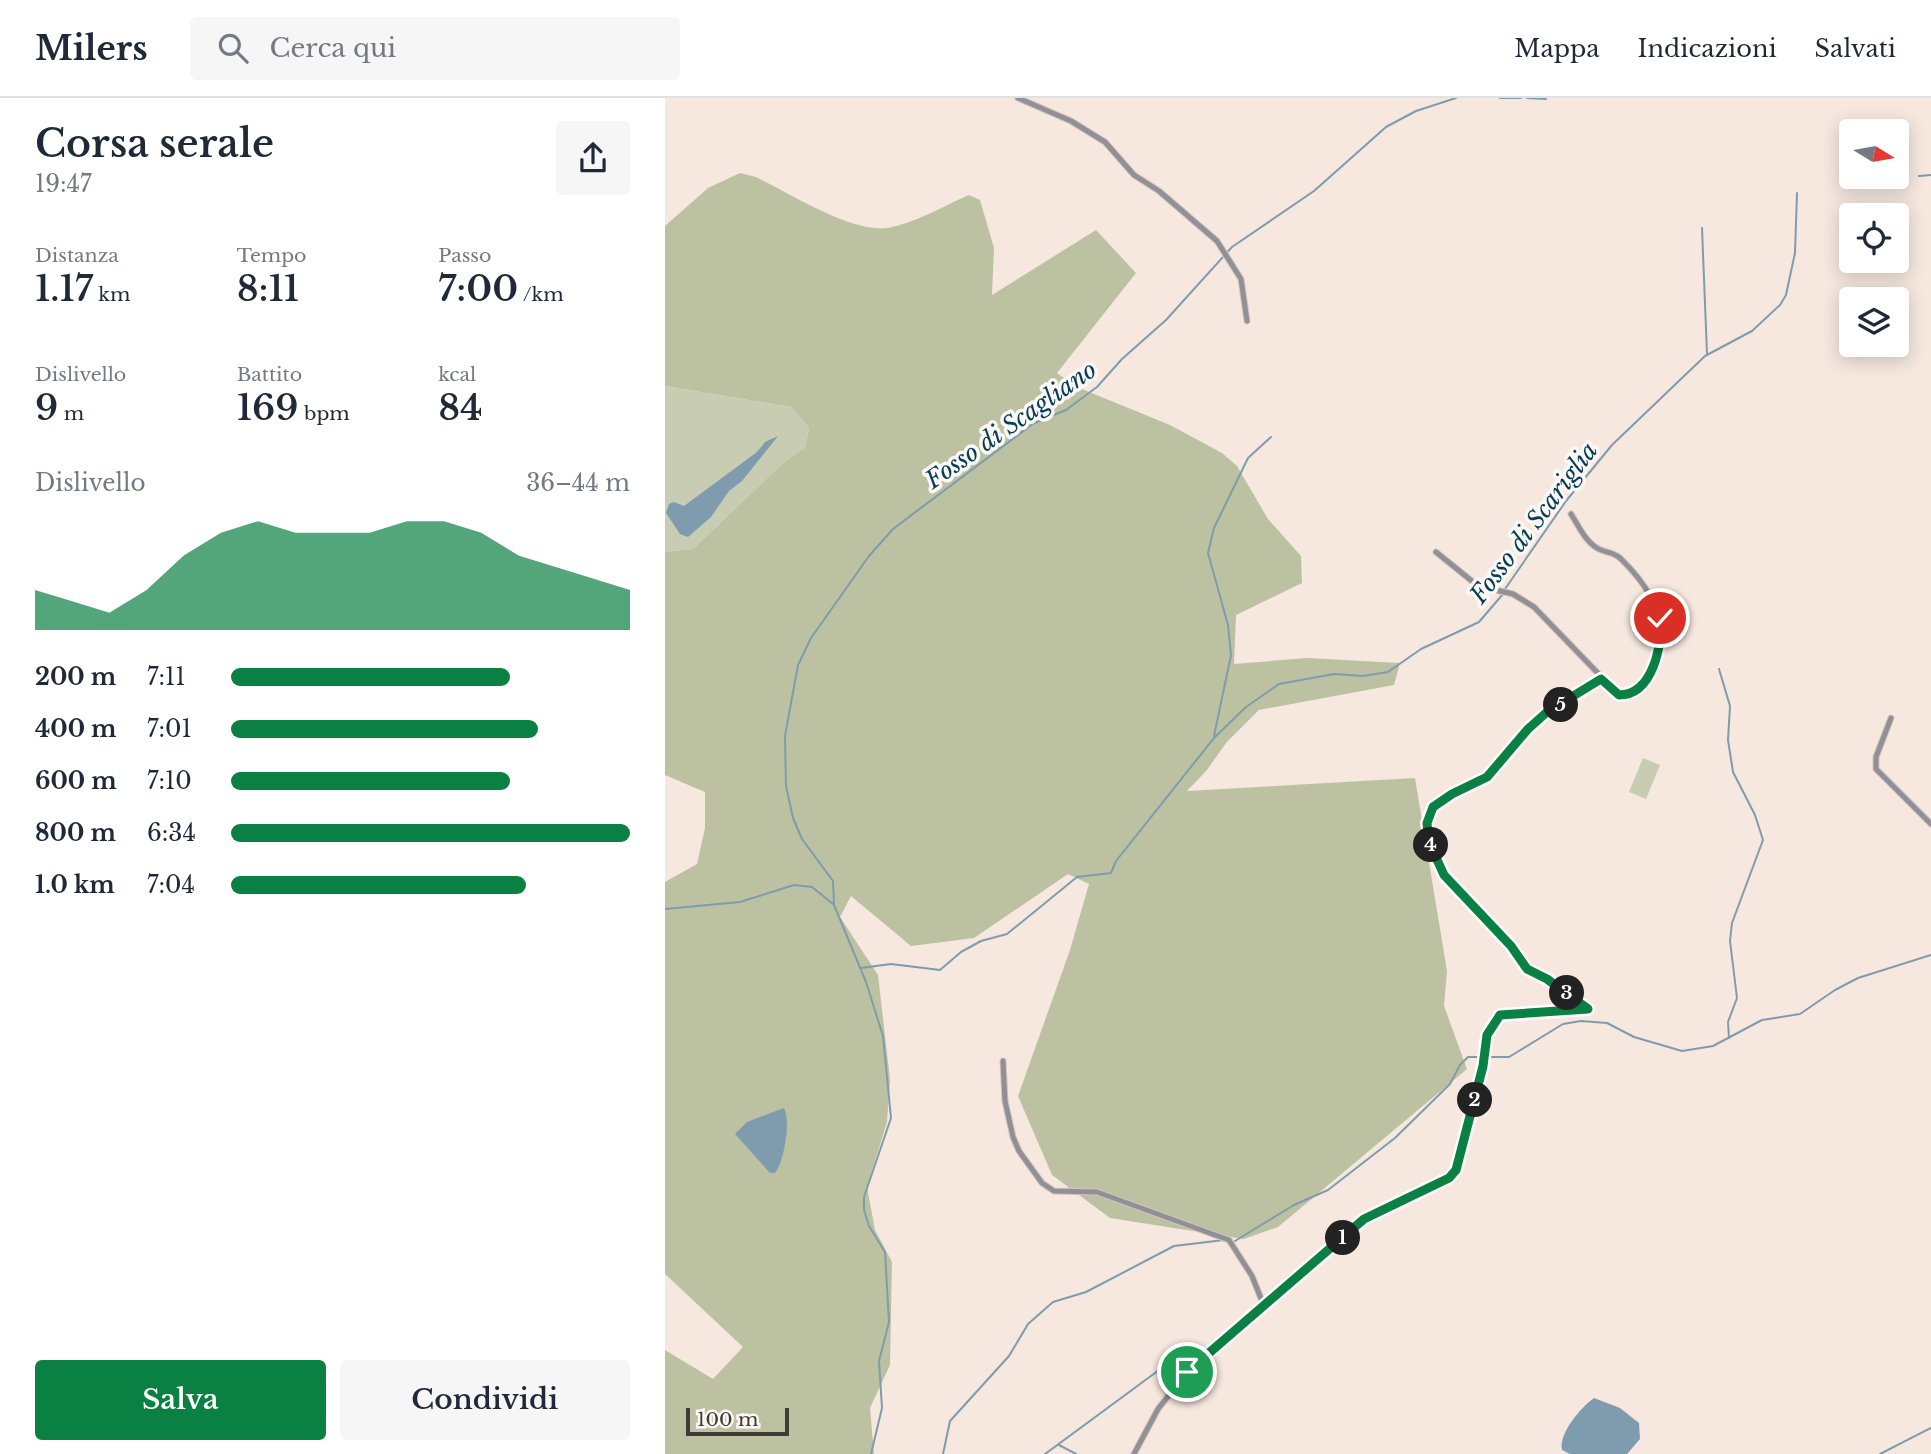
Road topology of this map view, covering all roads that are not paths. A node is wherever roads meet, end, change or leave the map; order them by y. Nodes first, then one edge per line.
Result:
1 (1018, 98) edge
2 (1247, 321) dead end
3 (1571, 514) dead end
4 (1436, 552) dead end
5 (1601, 679) junction
6 (1891, 718) dead end
7 (1931, 824) edge
8 (1003, 1061) dead end
9 (1264, 1306) junction
10 (1134, 1454) edge

1 - 2 street
3 - 5 street
4 - 5 street
5 - 9 street
6 - 7 street
8 - 9 street
9 - 10 street

